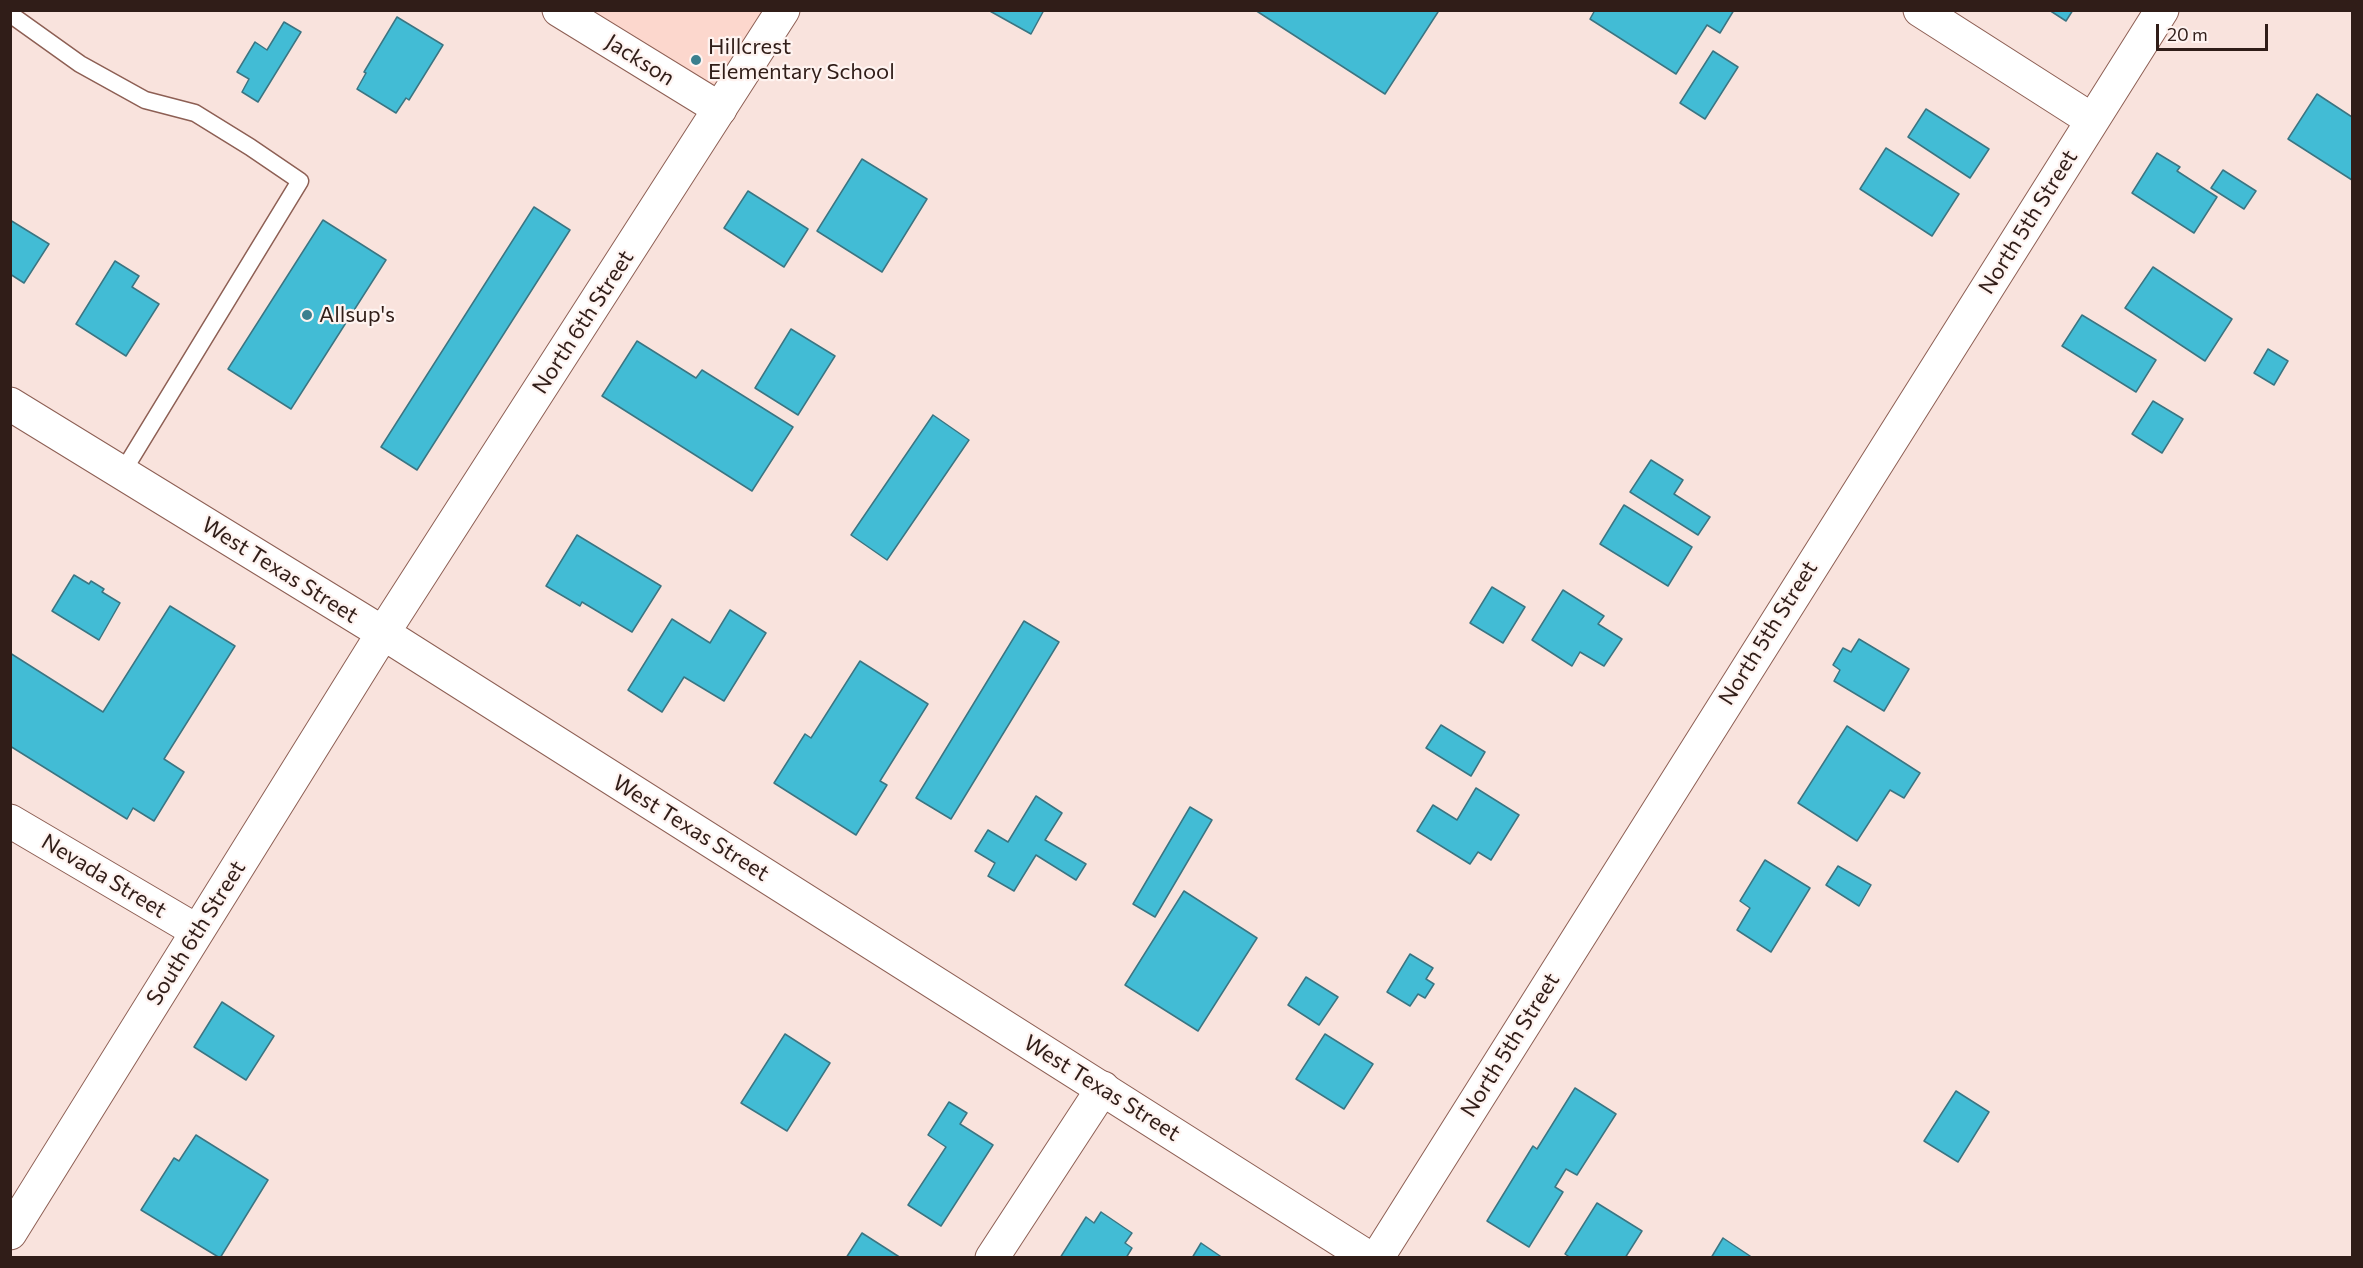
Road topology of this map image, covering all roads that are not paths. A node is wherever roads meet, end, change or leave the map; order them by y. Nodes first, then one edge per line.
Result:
1 (559, 10) edge
2 (783, 10) edge
3 (1920, 10) edge
4 (2162, 10) edge
5 (10, 14) edge
6 (720, 110) junction
7 (2092, 120) junction
8 (10, 405) edge
9 (123, 473) junction
10 (383, 633) junction
11 (10, 821) edge
12 (197, 931) junction
13 (1103, 1088) junction
14 (10, 1233) edge
15 (992, 1257) edge
16 (1368, 1257) edge
17 (1377, 1257) edge

1 - 6 street, Jackson
2 - 6 street, North 6th Street
3 - 7 street
4 - 7 street, North 5th Street
5 - 9 lane
6 - 10 street, North 6th Street
7 - 17 street, North 5th Street
8 - 9 street, West Texas Street
9 - 10 street, West Texas Street
10 - 12 street, South 6th Street
10 - 13 street, West Texas Street
11 - 12 street, Nevada Street
12 - 14 street, South 6th Street
13 - 15 street
13 - 16 street, West Texas Street

